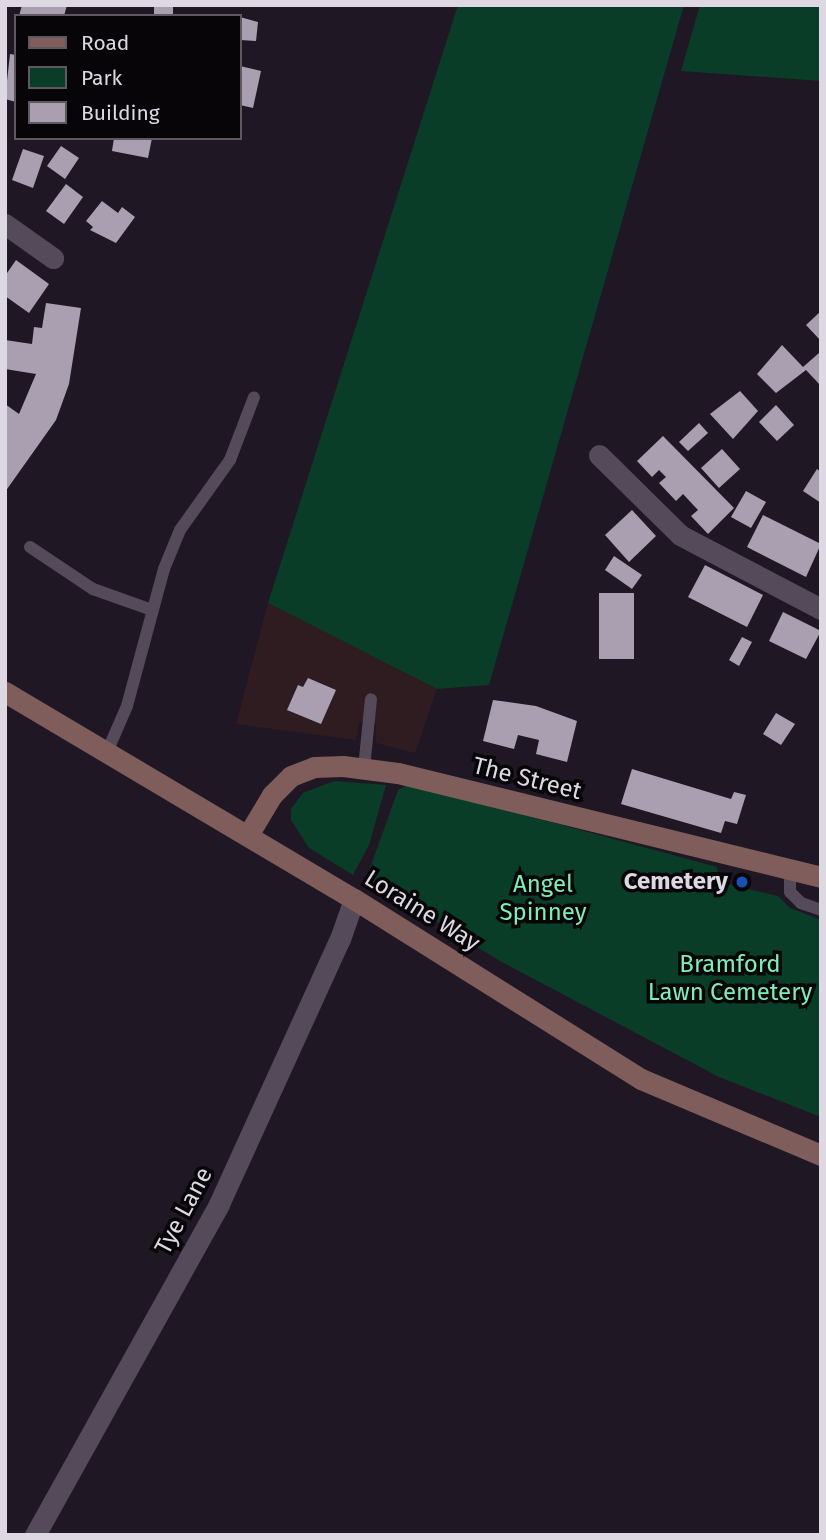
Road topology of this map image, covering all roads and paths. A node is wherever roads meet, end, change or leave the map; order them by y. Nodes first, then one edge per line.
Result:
1 (5, 225) edge
2 (53, 258) dead end
3 (254, 397) dead end
4 (599, 455) dead end
5 (30, 547) dead end
6 (819, 603) edge
7 (152, 610) junction
8 (5, 692) edge
9 (371, 699) dead end
10 (107, 752) junction
11 (364, 768) junction
12 (248, 835) junction
13 (790, 872) junction
14 (821, 877) edge
15 (354, 899) junction
16 (821, 910) edge
17 (821, 1155) edge
18 (35, 1535) edge

1 - 2 street
3 - 7 lane
4 - 6 street
5 - 7 lane
7 - 10 lane
8 - 10 main road, Loraine Way
9 - 11 lane
10 - 12 main road, Loraine Way
11 - 12 main road, The Street
11 - 13 main road, The Street
12 - 15 main road, Loraine Way
13 - 14 main road, The Street
13 - 16 lane
15 - 17 main road, Loraine Way
15 - 18 street, Tye Lane

